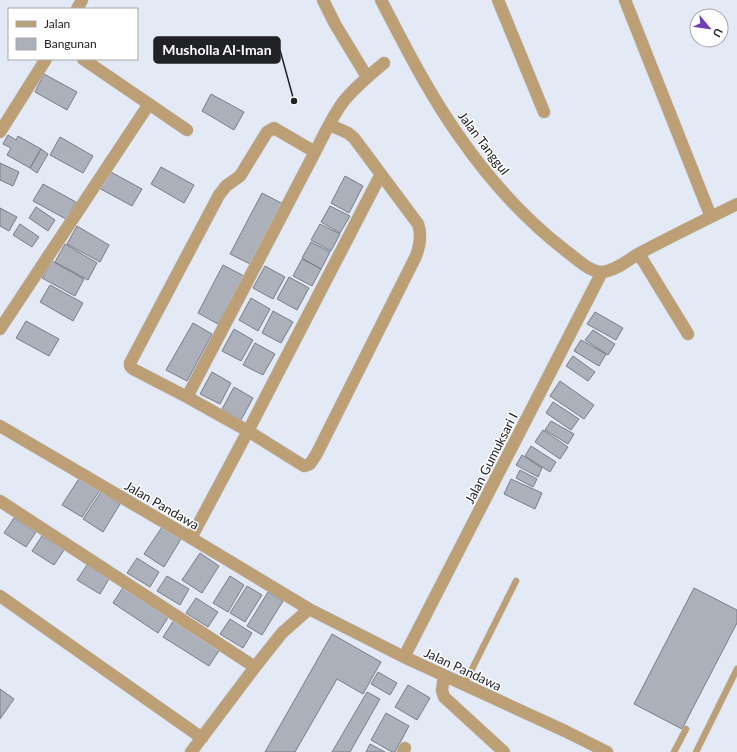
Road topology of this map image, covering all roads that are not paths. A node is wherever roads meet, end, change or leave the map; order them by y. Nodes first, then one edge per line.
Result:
1 (323, 0) edge
2 (381, 0) edge
3 (498, 0) edge
4 (625, 0) edge
5 (45, 60) edge
6 (84, 60) edge
7 (384, 63) dead end
8 (367, 77) junction
9 (149, 104) junction
10 (544, 112) dead end
11 (332, 120) junction
12 (187, 130) dead end
13 (0, 132) edge
14 (315, 152) junction
15 (381, 174) junction
16 (737, 204) edge
17 (711, 217) junction
18 (639, 254) junction
19 (602, 272) junction
20 (0, 329) edge
21 (688, 334) dead end
22 (186, 397) junction
23 (0, 426) edge
24 (248, 431) junction
25 (0, 501) edge
26 (191, 538) junction
27 (516, 581) dead end
28 (0, 596) edge
29 (309, 609) junction
30 (404, 657) junction
31 (254, 667) junction
32 (737, 668) edge
33 (444, 676) junction
34 (464, 686) junction
35 (686, 729) dead end
36 (202, 738) junction
37 (192, 752) edge
38 (504, 752) edge
39 (607, 752) edge
40 (674, 752) edge
41 (696, 752) edge

1 - 8 street
2 - 19 street, Jalan Tanggul
3 - 10 street
4 - 17 street
5 - 13 street
6 - 9 street
7 - 8 street
8 - 11 street
9 - 12 street
9 - 20 street
11 - 14 street
11 - 15 street
14 - 22 street
14 - 22 street
15 - 24 street
15 - 24 street
16 - 17 street
17 - 18 street
18 - 19 street
18 - 21 street
19 - 30 street, Jalan Gumuksari I
22 - 24 street
23 - 26 street, Jalan Pandawa
24 - 26 street
25 - 31 street
26 - 29 street, Jalan Pandawa
27 - 34 lane
28 - 36 street
29 - 30 street, Jalan Pandawa
29 - 31 street
30 - 33 street, Jalan Pandawa
31 - 36 street
32 - 41 lane
33 - 34 street, Jalan Pandawa
33 - 38 street
34 - 39 street, Jalan Pandawa
35 - 40 lane
36 - 37 street

